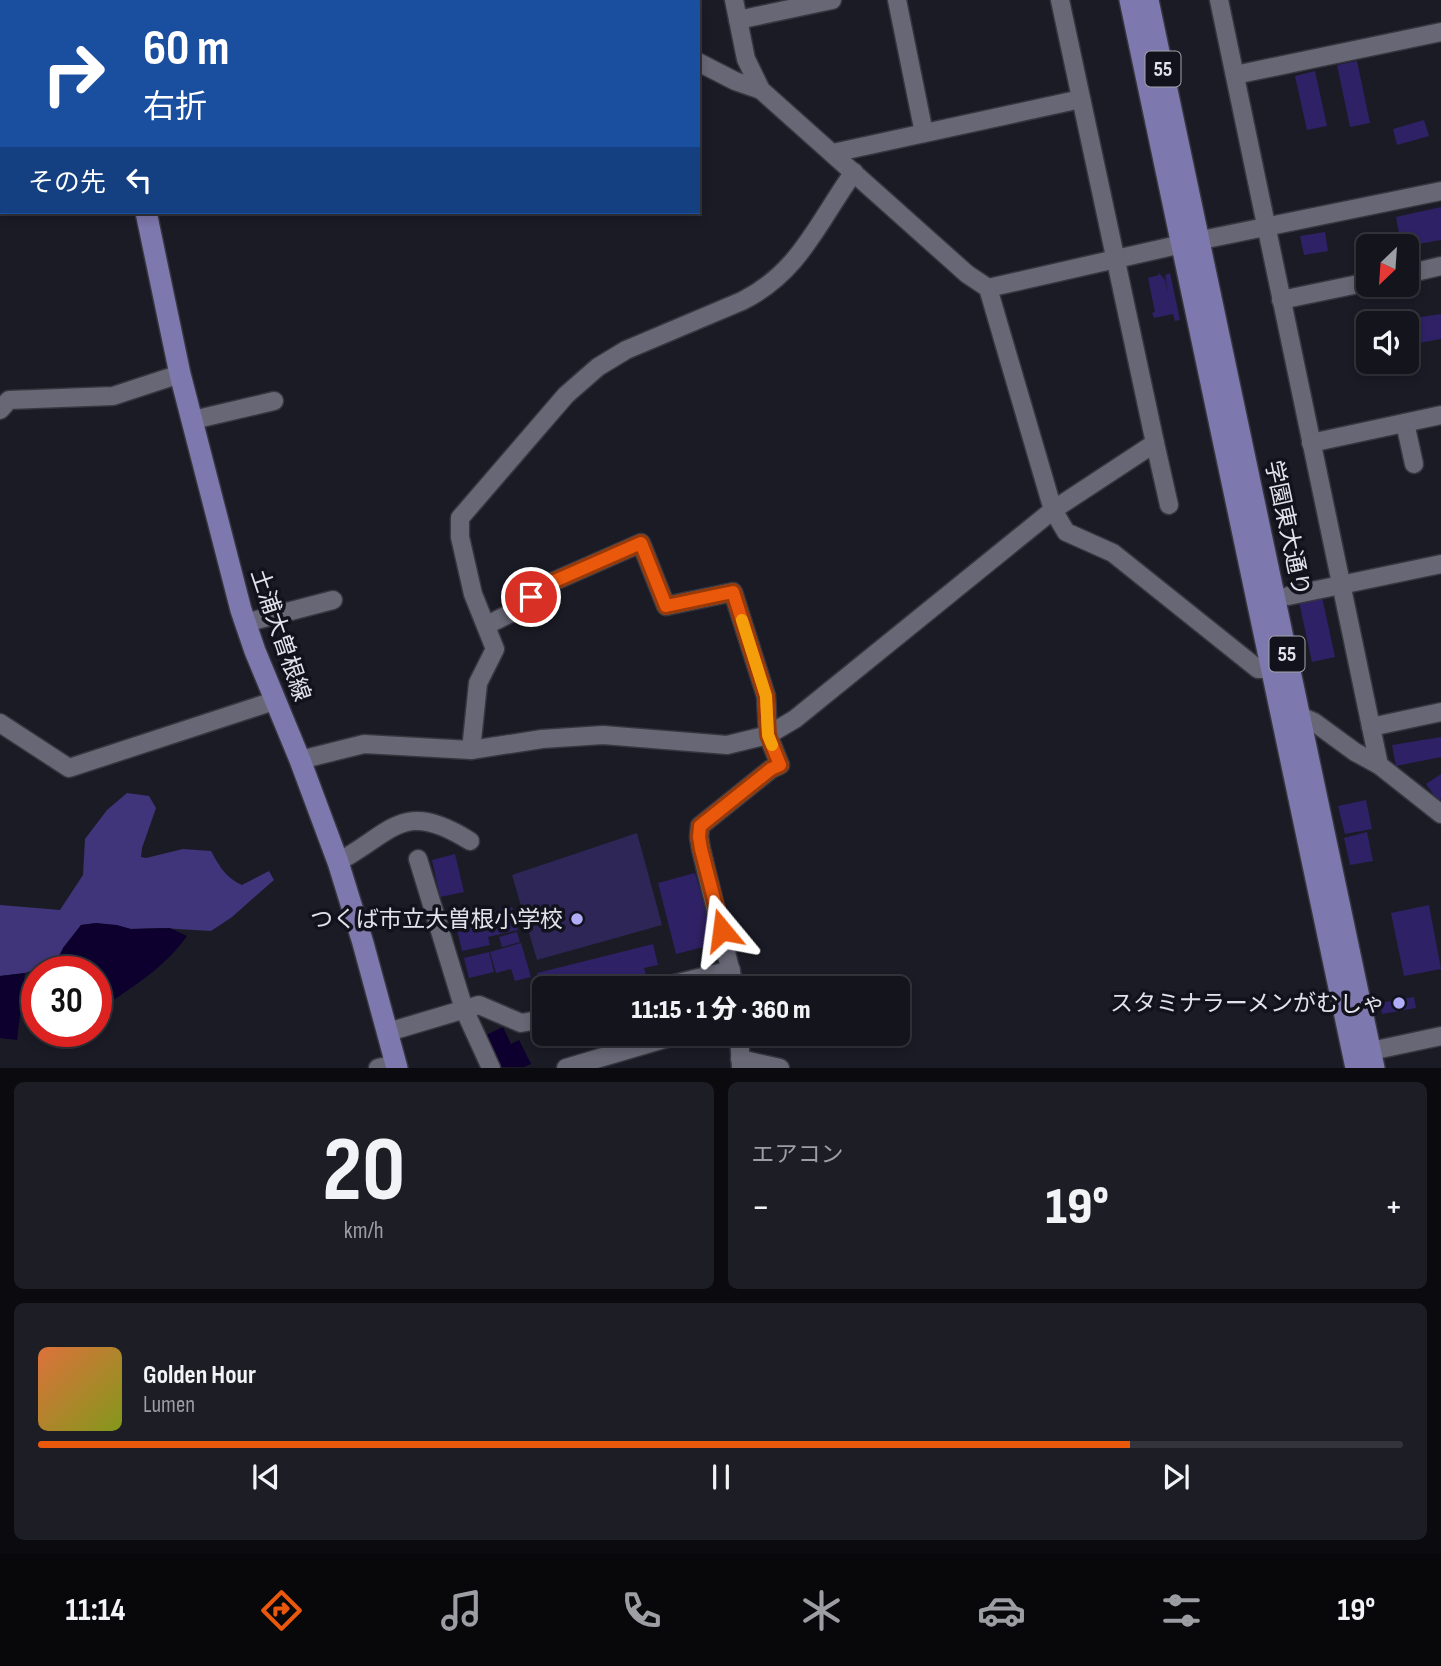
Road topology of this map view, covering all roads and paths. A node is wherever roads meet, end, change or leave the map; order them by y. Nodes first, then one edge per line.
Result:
1 (734, 0) edge
2 (832, 0) edge
3 (897, 0) edge
4 (1060, 0) edge
5 (1130, 0) edge
6 (1148, 0) edge
7 (1219, 0) edge
8 (738, 20) junction
9 (1441, 32) edge
10 (700, 63) edge
11 (1235, 75) junction
12 (761, 90) junction
13 (1081, 99) junction
14 (924, 133) junction
15 (833, 153) junction
16 (854, 172) junction
17 (1441, 191) edge
18 (145, 214) edge
19 (1266, 228) junction
20 (1191, 242) junction
21 (1115, 260) junction
22 (1441, 267) edge
23 (1419, 272) edge
24 (1356, 284) edge
25 (988, 288) junction
26 (1281, 300) junction
27 (180, 374) junction
28 (274, 401) dead end
29 (0, 411) edge
30 (1441, 415) edge
31 (192, 420) junction
32 (1405, 423) junction
33 (1155, 443) junction
34 (1311, 443) junction
35 (1414, 464) dead end
36 (1169, 505) dead end
37 (1053, 510) junction
38 (1441, 564) edge
39 (1341, 585) junction
40 (1288, 596) dead end
41 (333, 600) dead end
42 (245, 623) junction
43 (487, 625) junction
44 (1270, 669) junction
45 (274, 701) junction
46 (1441, 712) edge
47 (1300, 716) junction
48 (0, 723) edge
49 (1371, 727) junction
50 (768, 735) junction
51 (471, 750) junction
52 (300, 760) junction
53 (1379, 765) junction
54 (1441, 814) edge
55 (470, 841) dead end
56 (418, 859) dead end
57 (338, 862) junction
58 (732, 970) junction
59 (707, 976) edge
60 (733, 976) edge
61 (464, 1009) junction
62 (532, 1021) edge
63 (387, 1032) junction
64 (1441, 1036) edge
65 (640, 1046) edge
66 (1373, 1059) edge
67 (740, 1063) edge
68 (390, 1066) edge
69 (491, 1068) edge
70 (566, 1068) edge
71 (780, 1068) edge
72 (1356, 1068) edge

1 - 8 street
2 - 8 street
3 - 14 street
4 - 13 street
5 - 20 main road, 学園東大通り / 55
6 - 20 main road, 学園東大通り / 55
7 - 11 street
8 - 12 street
9 - 11 street
10 - 12 street
11 - 19 street
12 - 15 street
13 - 14 street
13 - 21 street
14 - 15 street
15 - 16 street
16 - 25 street
16 - 43 street
17 - 19 street
18 - 27 main road, 土浦大曽根線
19 - 20 street
19 - 26 street
20 - 21 street
20 - 44 main road, 学園東大通り / 55
20 - 47 main road, 学園東大通り / 55
21 - 25 street
21 - 33 street
22 - 23 street
24 - 26 street
25 - 37 street
26 - 34 street
27 - 29 street
27 - 31 main road, 土浦大曽根線
28 - 31 street
30 - 32 street
31 - 42 main road, 土浦大曽根線
32 - 34 street
32 - 35 street
33 - 36 street
33 - 37 street
34 - 39 street
37 - 44 street
37 - 50 street
38 - 39 street
39 - 40 street
39 - 49 street
41 - 42 street
42 - 45 main road, 土浦大曽根線
43 - 50 street
43 - 51 street
44 - 72 main road, 学園東大通り / 55
45 - 48 street
45 - 52 main road, 土浦大曽根線
46 - 49 street
47 - 53 street
47 - 66 main road, 学園東大通り / 55
49 - 53 street
50 - 51 street
50 - 58 street
51 - 52 street
52 - 57 main road, 土浦大曽根線
53 - 54 street
55 - 57 street
56 - 61 street
57 - 63 main road, 土浦大曽根線
58 - 59 street
58 - 60 street
61 - 62 street
61 - 63 street
61 - 69 street
63 - 68 main road, 土浦大曽根線
64 - 66 street
65 - 70 street
67 - 71 street

